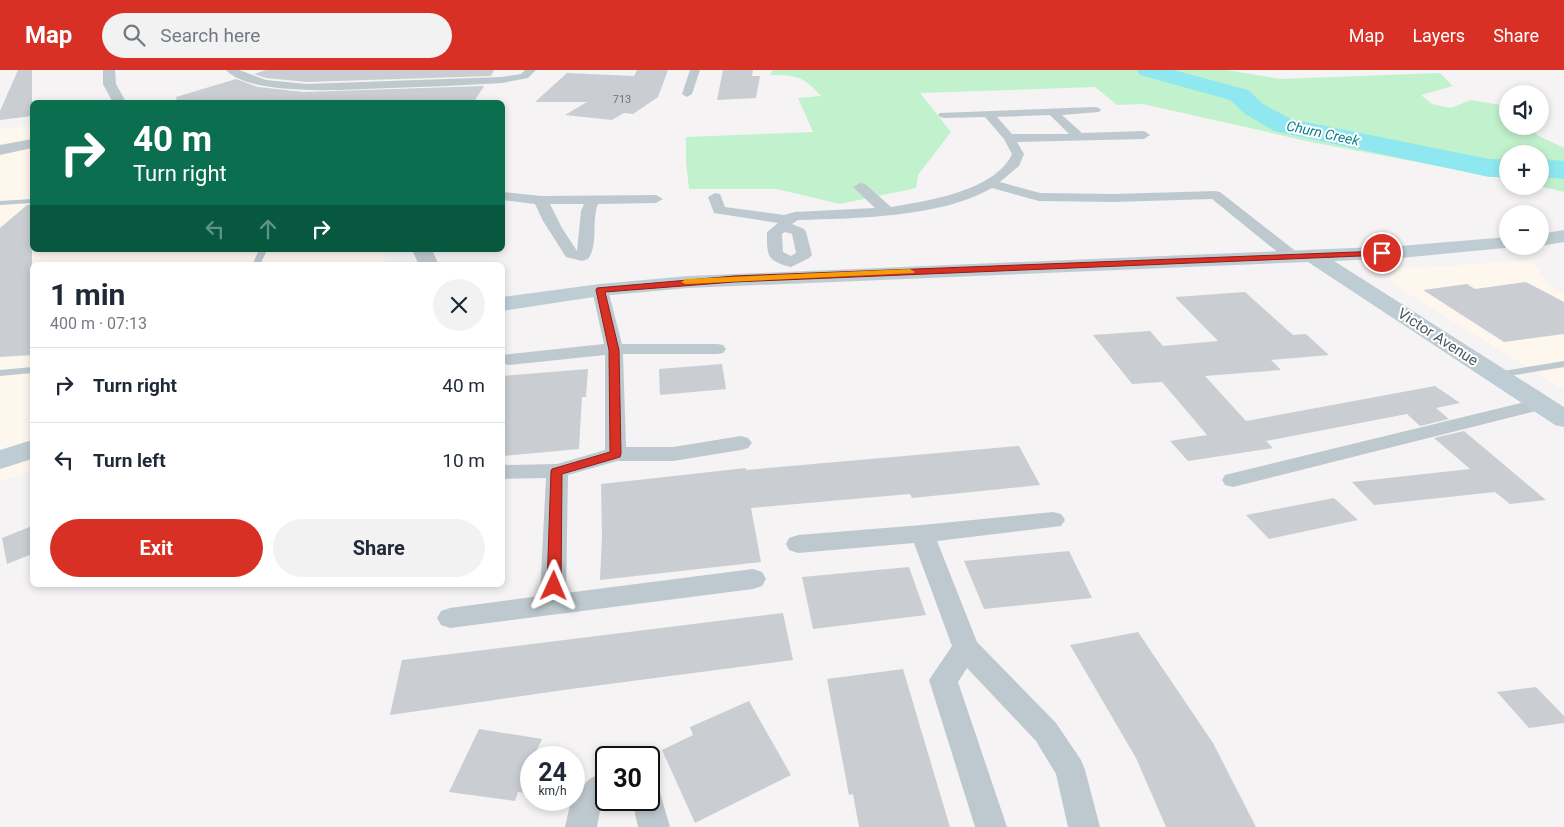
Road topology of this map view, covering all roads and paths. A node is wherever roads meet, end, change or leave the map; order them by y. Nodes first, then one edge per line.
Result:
1 (109, 70) edge
2 (231, 70) edge
3 (531, 70) edge
4 (695, 70) edge
5 (687, 94) dead end
6 (118, 100) edge
7 (1095, 110) dead end
8 (1054, 112) junction
9 (988, 114) junction
10 (944, 115) dead end
11 (1144, 135) dead end
12 (1079, 137) junction
13 (1009, 138) junction
14 (30, 144) edge
15 (0, 150) edge
16 (990, 183) junction
17 (860, 187) dead end
18 (505, 196) edge
19 (715, 197) dead end
20 (656, 199) dead end
21 (541, 200) junction
22 (30, 201) edge
23 (592, 201) junction
24 (0, 203) edge
25 (888, 212) junction
26 (785, 223) junction
27 (1564, 236) edge
28 (1549, 238) edge
29 (1499, 245) edge
30 (1301, 256) junction
31 (792, 269) junction
32 (600, 290) junction
33 (505, 304) edge
34 (716, 349) dead end
35 (614, 350) junction
36 (509, 359) dead end
37 (1564, 364) edge
38 (30, 370) edge
39 (0, 372) edge
40 (1496, 375) junction
41 (1542, 404) junction
42 (1564, 419) edge
43 (741, 443) dead end
44 (30, 450) edge
45 (616, 454) junction
46 (0, 460) edge
47 (556, 471) junction
48 (505, 472) edge
49 (1233, 480) dead end
50 (1053, 520) dead end
51 (922, 534) junction
52 (798, 544) dead end
53 (753, 579) dead end
54 (553, 605) junction
55 (450, 618) dead end
56 (966, 648) junction
57 (595, 795) edge
58 (650, 811) edge
59 (581, 827) edge
60 (654, 827) edge
61 (990, 827) edge
62 (1084, 827) edge

1 - 6 street
2 - 3 street
4 - 5 street
7 - 8 street
8 - 9 street
8 - 12 street
9 - 10 street
9 - 13 street
11 - 12 street
12 - 13 street
13 - 16 street
14 - 15 street
16 - 25 street
16 - 30 street
17 - 25 street
18 - 21 street
19 - 26 street
20 - 23 street
21 - 23 street
21 - 23 street
22 - 24 lane
25 - 26 street
26 - 31 street
26 - 31 street
27 - 28 main road
29 - 30 main road
30 - 31 main road
30 - 40 main road, Victor Avenue
31 - 32 main road
32 - 33 main road
32 - 35 street
34 - 35 street
35 - 36 street
35 - 45 street
37 - 40 lane
38 - 39 lane
40 - 41 main road, Victor Avenue
41 - 42 main road, Victor Avenue
41 - 49 street
43 - 45 street
44 - 46 main road
45 - 47 street
47 - 48 street
47 - 54 street
50 - 51 street
51 - 52 street
51 - 56 street
53 - 54 street
54 - 55 street
56 - 61 street
56 - 62 street
57 - 59 street
58 - 60 street

